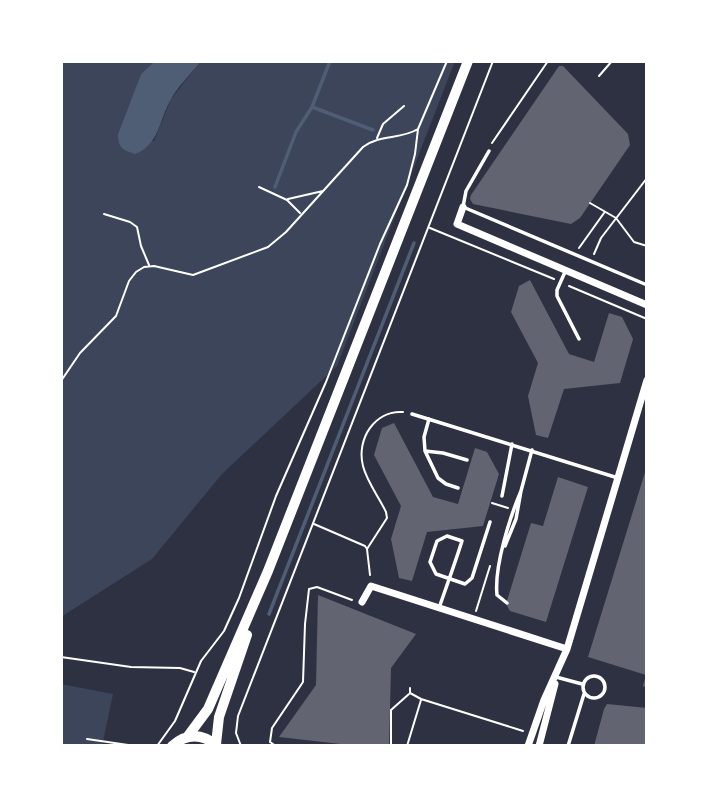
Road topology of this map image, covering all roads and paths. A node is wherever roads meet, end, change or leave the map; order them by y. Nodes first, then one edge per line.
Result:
1 (447, 61) edge
2 (468, 61) edge
3 (494, 61) edge
4 (548, 61) edge
5 (612, 61) edge
6 (599, 76) dead end
7 (404, 106) dead end
8 (418, 129) junction
9 (377, 138) junction
10 (489, 151) joint
11 (647, 178) edge
12 (259, 187) dead end
13 (325, 191) junction
14 (287, 200) junction
15 (590, 203) dead end
16 (463, 207) junction
17 (605, 212) junction
18 (104, 214) dead end
19 (301, 214) junction
20 (616, 219) junction
21 (429, 228) junction
22 (647, 246) edge
23 (575, 255) junction
24 (590, 261) junction
25 (150, 266) junction
26 (565, 272) junction
27 (561, 282) junction
28 (647, 285) edge
29 (647, 305) edge
30 (647, 319) edge
31 (579, 339) dead end
32 (647, 380) edge
33 (61, 381) edge
34 (645, 391) edge
35 (412, 414) joint
36 (429, 419) junction
37 (512, 444) junction
38 (532, 450) junction
39 (425, 451) junction
40 (467, 460) dead end
41 (618, 478) junction
42 (458, 488) dead end
43 (502, 496) dead end
44 (492, 503) dead end
45 (508, 508) dead end
46 (490, 522) dead end
47 (313, 523) junction
48 (367, 549) junction
49 (268, 572) junction
50 (449, 578) junction
51 (371, 586) junction
52 (362, 602) joint
53 (507, 603) dead end
54 (439, 608) junction
55 (567, 649) junction
56 (61, 657) edge
57 (195, 672) junction
58 (556, 677) junction
59 (582, 684) junction
60 (410, 688) dead end
61 (410, 693) junction
62 (584, 694) junction
63 (421, 699) junction
64 (527, 732) dead end
65 (188, 736) junction
66 (87, 740) dead end
67 (216, 745) edge
68 (135, 746) edge
69 (157, 746) edge
70 (172, 746) edge
71 (241, 746) edge
72 (276, 746) edge
73 (391, 746) edge
74 (407, 746) edge
75 (528, 746) edge
76 (539, 746) edge
77 (568, 746) edge

1 - 8 path
2 - 49 main road
3 - 21 path
4 - 10 path
5 - 6 path
7 - 9 path
8 - 9 path
8 - 57 path
9 - 13 path
10 - 16 lane
11 - 20 path
12 - 14 path
13 - 14 path
13 - 19 path
14 - 19 path
15 - 17 path
16 - 23 lane
16 - 26 street
17 - 20 path
17 - 23 path
18 - 25 path
19 - 25 path
20 - 22 path
20 - 24 path
21 - 27 path
21 - 47 path
23 - 24 lane
24 - 28 lane
25 - 33 path
26 - 27 lane
26 - 29 street
27 - 30 path
27 - 31 lane
32 - 34 street
34 - 41 street
35 - 36 lane
35 - 48 path
36 - 37 lane
36 - 39 lane
37 - 38 lane
37 - 43 lane
38 - 41 lane
38 - 53 lane
39 - 40 lane
39 - 42 lane
41 - 55 street
44 - 45 path
46 - 50 lane
47 - 48 path
47 - 71 path
48 - 51 path
49 - 65 main road
49 - 67 main road
50 - 50 lane
50 - 54 lane
51 - 52 street
51 - 54 street
52 - 72 path
54 - 55 street
55 - 58 street
56 - 57 path
57 - 69 path
58 - 59 lane
58 - 75 street
58 - 76 street
59 - 62 lane
59 - 62 lane
60 - 61 path
61 - 63 path
61 - 73 path
62 - 77 lane
63 - 64 path
63 - 74 path
65 - 67 main road
65 - 70 main road
66 - 68 path

